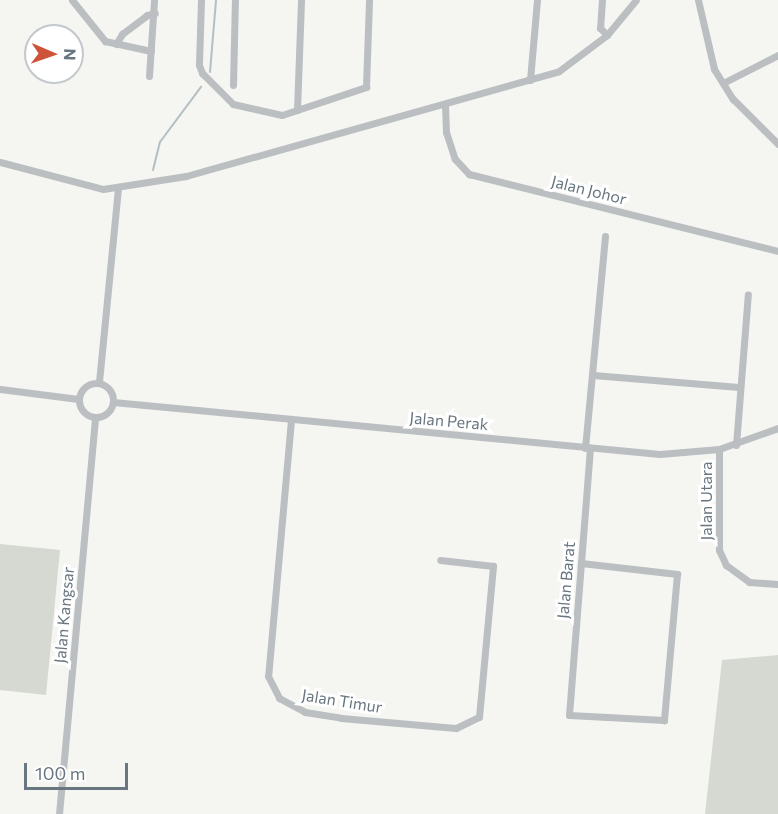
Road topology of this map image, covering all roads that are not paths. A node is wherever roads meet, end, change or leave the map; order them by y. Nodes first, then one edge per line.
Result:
1 (72, 0) edge
2 (154, 0) edge
3 (199, 0) edge
4 (235, 0) edge
5 (301, 0) edge
6 (369, 0) edge
7 (537, 0) edge
8 (603, 0) edge
9 (636, 0) edge
10 (698, 0) edge
11 (155, 13) junction
12 (607, 35) junction
13 (116, 44) junction
14 (151, 51) junction
15 (778, 55) edge
16 (149, 76) dead end
17 (530, 80) junction
18 (723, 83) junction
19 (233, 85) dead end
20 (445, 104) junction
21 (297, 110) junction
22 (777, 144) edge
23 (0, 162) edge
24 (118, 189) junction
25 (605, 236) dead end
26 (778, 251) edge
27 (748, 294) dead end
28 (593, 375) junction
29 (99, 382) junction
30 (739, 387) junction
31 (0, 389) edge
32 (78, 399) junction
33 (113, 402) junction
34 (95, 418) junction
35 (291, 420) junction
36 (778, 428) edge
37 (736, 445) junction
38 (588, 448) junction
39 (719, 449) junction
40 (440, 560) dead end
41 (581, 563) junction
42 (778, 584) edge
43 (59, 814) edge

1 - 13 street
2 - 11 street
3 - 21 street
4 - 19 street
5 - 21 street
6 - 21 street
7 - 17 street
8 - 12 street
9 - 12 street
10 - 18 street
11 - 13 street
11 - 14 street
12 - 17 street
13 - 14 street
14 - 16 street
15 - 18 street
17 - 20 street
18 - 22 street
20 - 24 street
20 - 26 street, Jalan Johor
23 - 24 street
24 - 29 street
25 - 28 street, Jalan Barat
27 - 30 street
28 - 30 street
28 - 38 street, Jalan Barat
29 - 32 street
29 - 33 street
30 - 37 street
31 - 32 street
32 - 34 street
33 - 34 street
33 - 35 street, Jalan Perak
34 - 43 street, Jalan Kangsar
35 - 38 street, Jalan Perak
35 - 40 street, Jalan Timur
36 - 37 street, Jalan Perak
37 - 39 street, Jalan Perak
38 - 39 street, Jalan Perak
38 - 41 street, Jalan Barat
39 - 42 street, Jalan Utara
41 - 41 street, Jalan Barat

